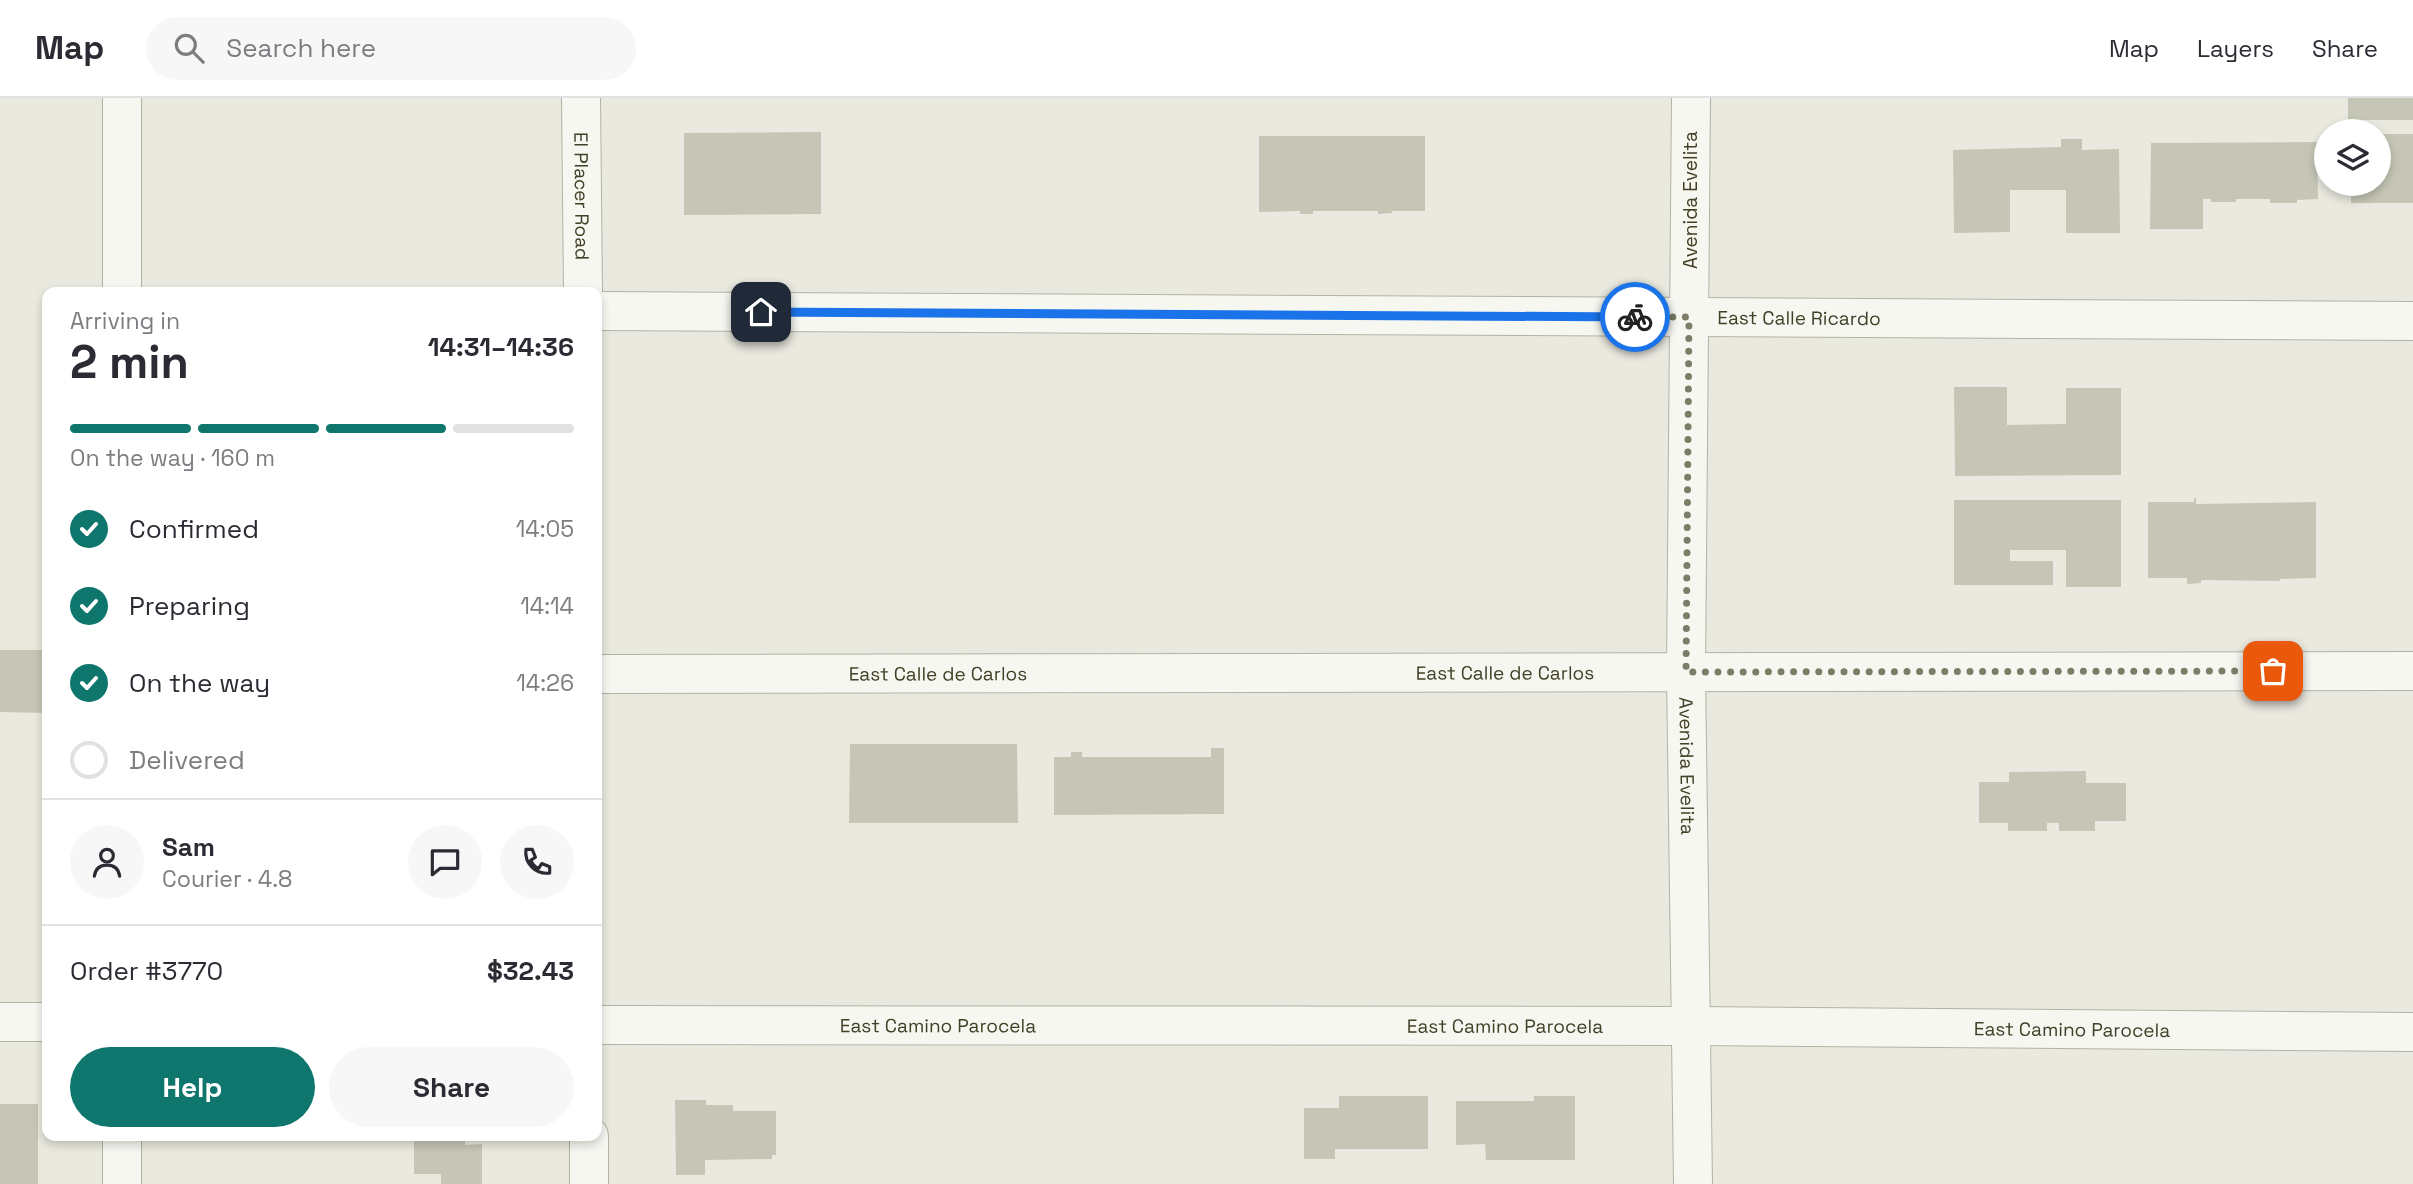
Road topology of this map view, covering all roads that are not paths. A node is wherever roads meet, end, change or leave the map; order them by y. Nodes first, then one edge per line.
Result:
1 (122, 98) edge
2 (581, 98) edge
3 (1691, 98) edge
4 (122, 287) edge
5 (583, 287) edge
6 (602, 311) edge
7 (1689, 317) junction
8 (2413, 321) edge
9 (2413, 671) edge
10 (1686, 672) junction
11 (602, 674) edge
12 (0, 1022) edge
13 (42, 1022) edge
14 (602, 1025) edge
15 (1692, 1026) junction
16 (2413, 1032) edge
17 (122, 1141) edge
18 (589, 1141) edge
19 (122, 1184) edge
20 (589, 1184) edge
21 (1693, 1184) edge

1 - 4 street
2 - 5 street, El Placer Road
3 - 7 street, Avenida Evelita
6 - 7 street, East Calle Ricardo
7 - 8 street, East Calle Ricardo
7 - 10 street, Avenida Evelita
9 - 10 street, East Calle de Carlos
10 - 11 street, East Calle de Carlos
10 - 15 street, Avenida Evelita
12 - 13 street
14 - 15 street, East Camino Parocela
15 - 16 street, East Camino Parocela
15 - 21 street, Avenida Evelita
17 - 19 street
18 - 20 street

